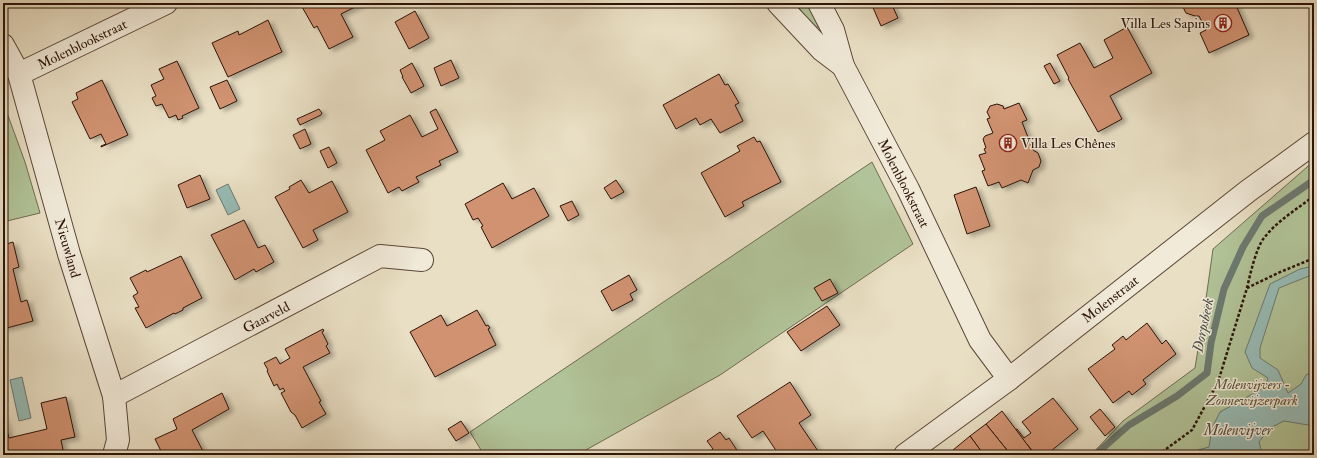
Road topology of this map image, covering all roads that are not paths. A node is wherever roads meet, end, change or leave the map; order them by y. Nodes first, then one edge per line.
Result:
1 (166, 3) edge
2 (778, 3) edge
3 (818, 3) edge
4 (3, 45) edge
5 (843, 66) junction
6 (19, 74) junction
7 (1314, 143) edge
8 (422, 260) dead end
9 (1008, 379) junction
10 (114, 396) junction
11 (114, 455) edge
12 (905, 455) edge

1 - 6 street, Molenblookstraat
2 - 5 street, Molenblookstraat
3 - 5 street
4 - 6 street, Nieuwland
5 - 9 street, Molenblookstraat
6 - 10 street, Nieuwland
7 - 9 street, Molenstraat
8 - 10 street, Gaarveld
9 - 12 street, Molenstraat
10 - 11 street, Nieuwland

